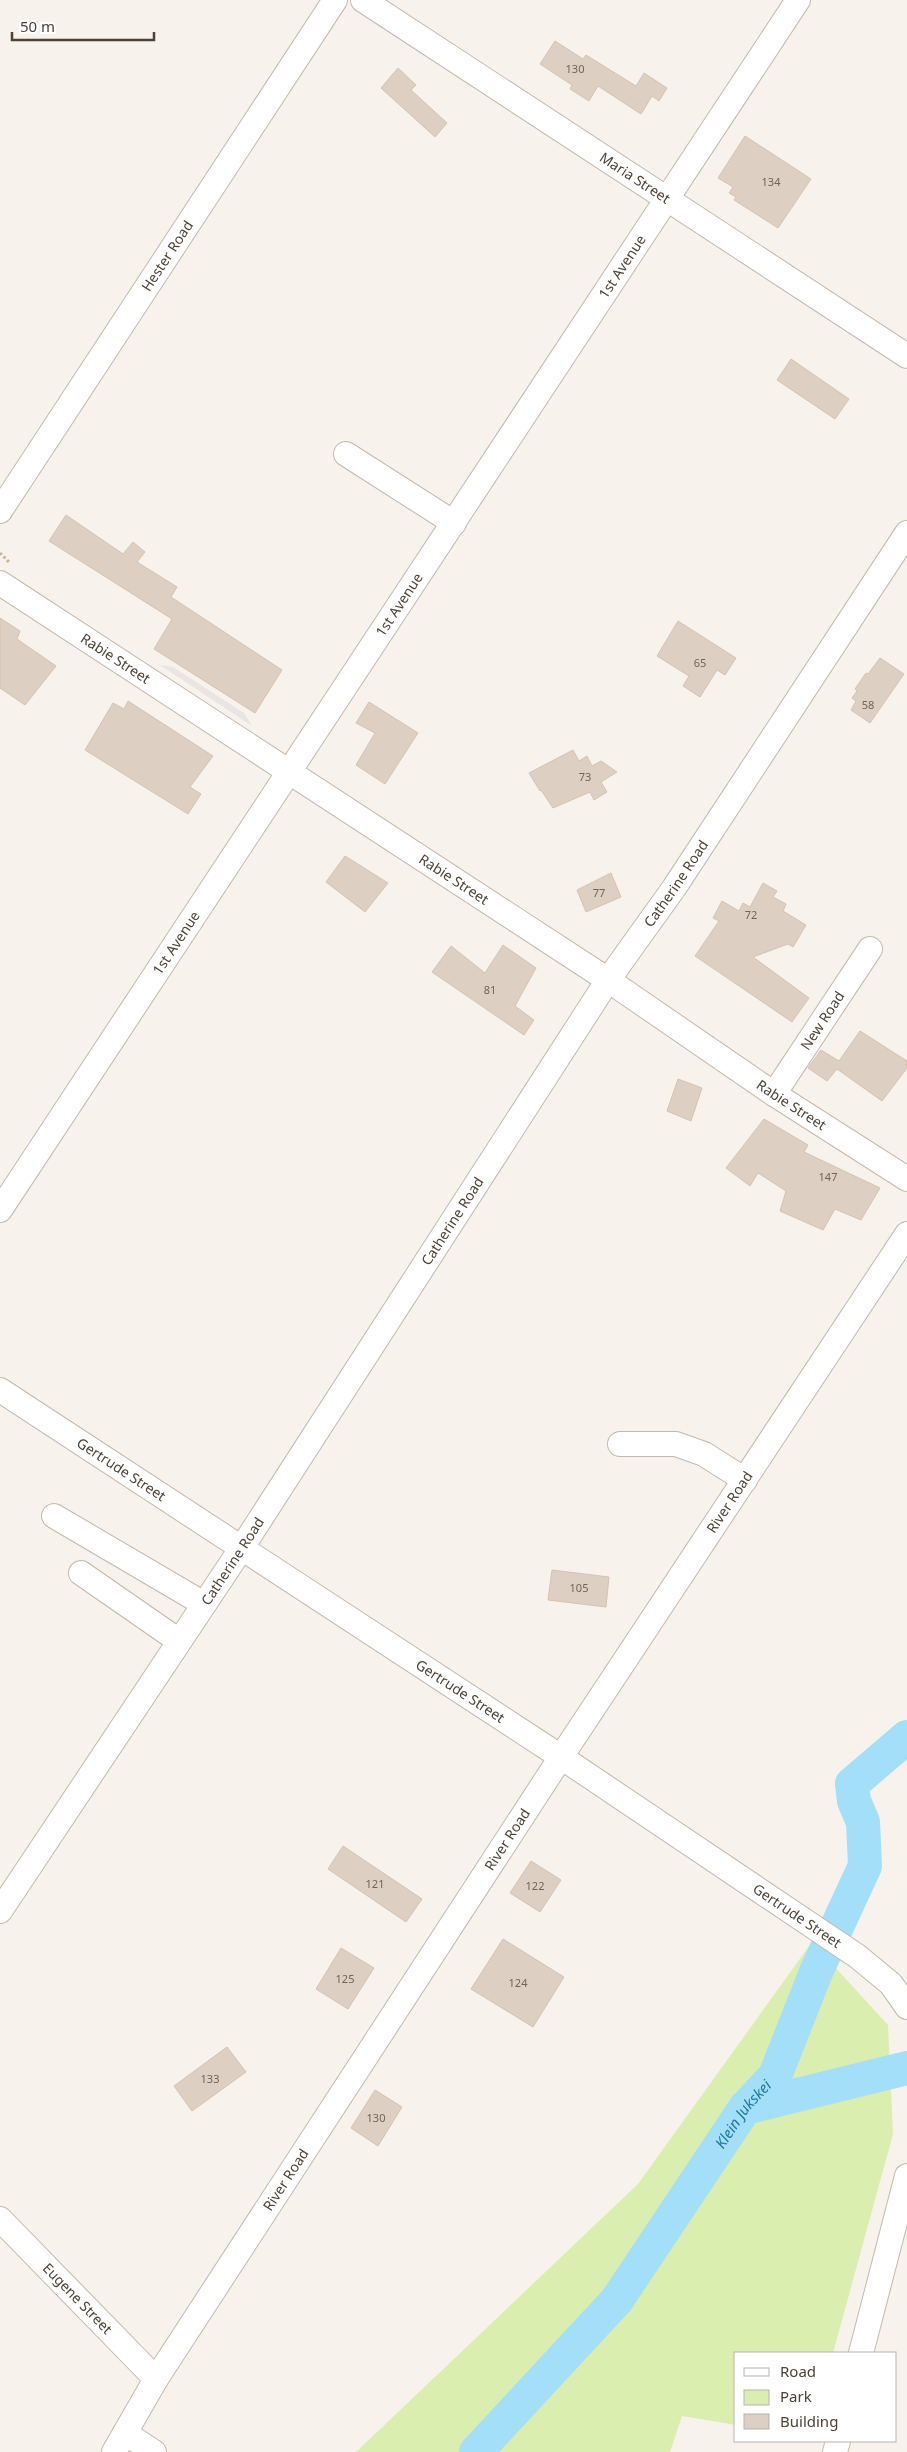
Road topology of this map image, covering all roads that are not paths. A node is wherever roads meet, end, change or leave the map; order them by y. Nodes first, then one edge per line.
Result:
1 (335, 0) edge
2 (363, 0) edge
3 (798, 0) edge
4 (666, 198) junction
5 (907, 356) edge
6 (346, 454) dead end
7 (3, 500) edge
8 (454, 523) junction
9 (907, 533) edge
10 (5, 573) edge
11 (289, 773) junction
12 (870, 949) dead end
13 (608, 980) junction
14 (774, 1094) junction
15 (907, 1179) edge
16 (0, 1210) edge
17 (907, 1234) edge
18 (0, 1390) edge
19 (620, 1444) dead end
20 (744, 1480) junction
21 (54, 1516) dead end
22 (241, 1549) junction
23 (81, 1572) dead end
24 (204, 1604) junction
25 (180, 1641) junction
26 (561, 1757) junction
27 (0, 1911) edge
28 (907, 2006) edge
29 (907, 2176) edge
30 (0, 2219) edge
31 (898, 2252) edge
32 (861, 2352) edge
33 (156, 2379) junction
34 (120, 2442) edge
35 (154, 2452) edge

1 - 7 street, Hester Road
2 - 4 street, Maria Street
3 - 4 street, 1st Avenue
4 - 5 street, Maria Street
4 - 8 street, 1st Avenue
6 - 8 street
8 - 11 street, 1st Avenue
9 - 13 street, Catherine Road
10 - 11 street, Rabie Street
11 - 13 street, Rabie Street
11 - 16 street, 1st Avenue
12 - 14 street, New Road
13 - 14 street, Rabie Street
13 - 22 street, Catherine Road
14 - 15 street, Rabie Street
17 - 20 street, River Road
18 - 22 street, Gertrude Street
19 - 20 street
20 - 26 street, River Road
21 - 24 street
22 - 24 street, Catherine Road
22 - 26 street, Gertrude Street
23 - 25 street
24 - 25 street, Catherine Road
25 - 27 street, Catherine Road
26 - 28 street, Gertrude Street
26 - 33 street, River Road
29 - 31 street
30 - 33 street, Eugene Street
31 - 32 street
33 - 34 street, River Road
34 - 35 street

